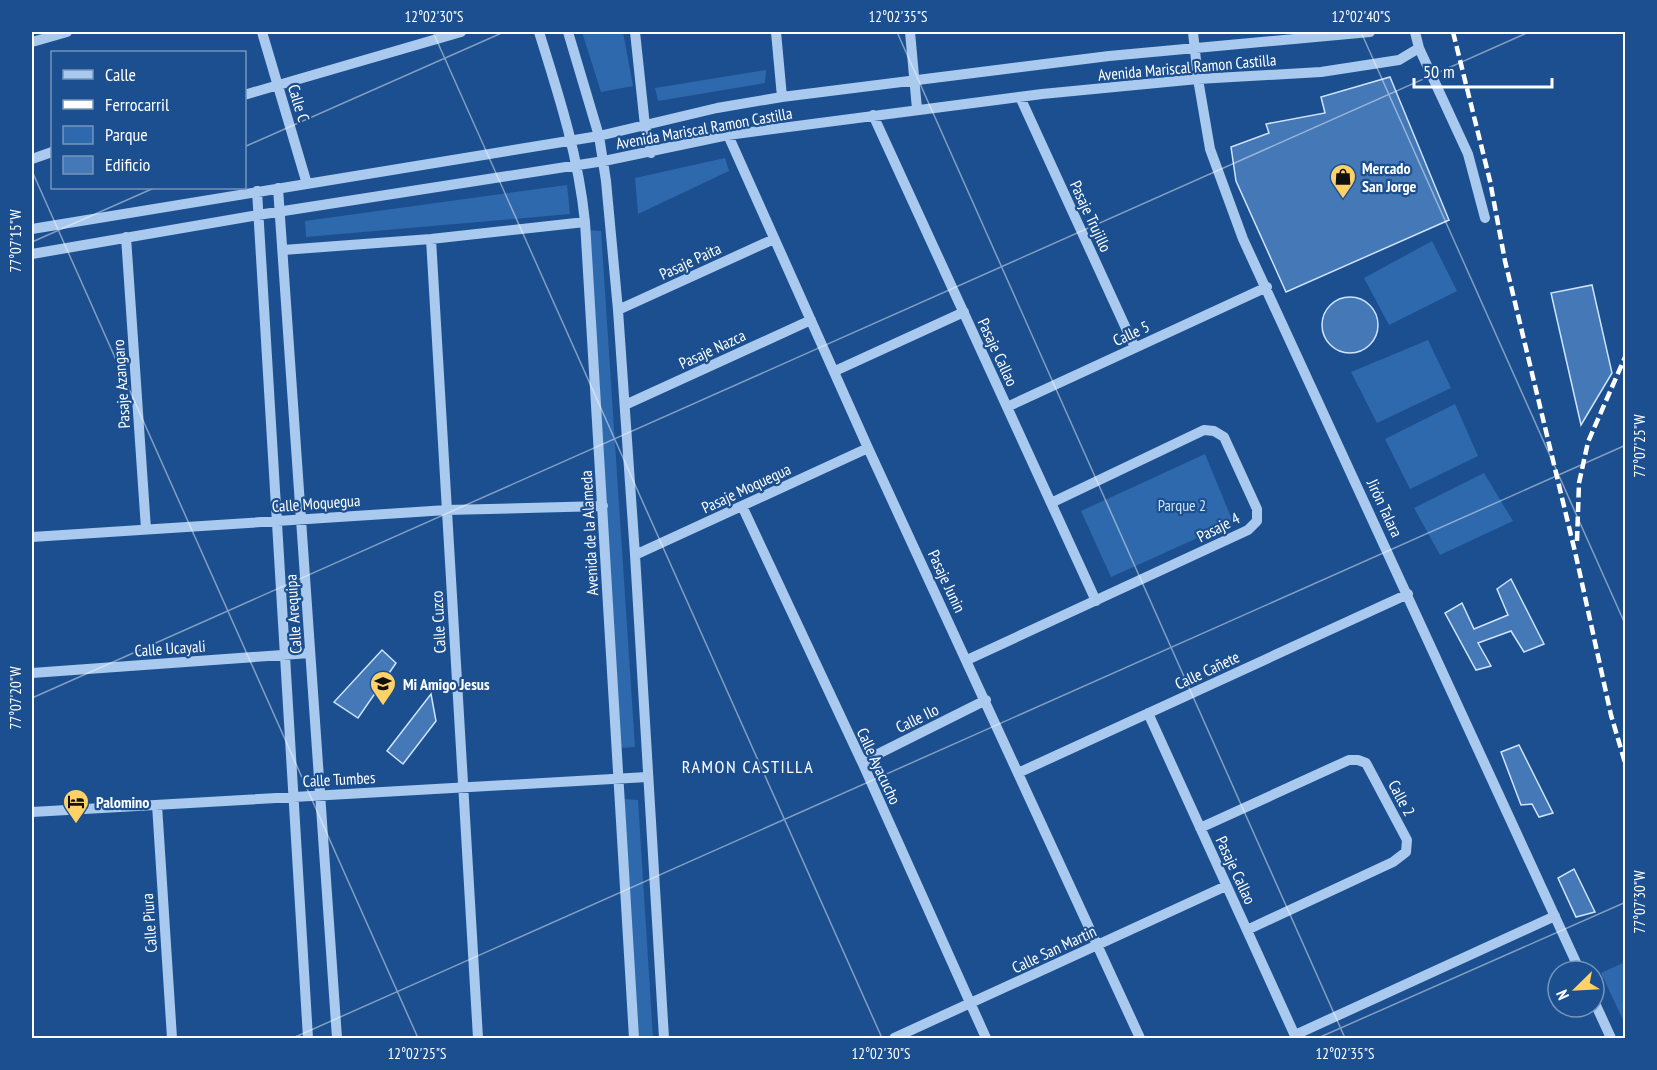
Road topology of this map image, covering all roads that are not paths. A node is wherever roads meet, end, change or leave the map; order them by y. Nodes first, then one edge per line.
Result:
1 (67, 32) edge
2 (262, 32) edge
3 (461, 32) edge
4 (539, 32) edge
5 (568, 32) edge
6 (634, 32) edge
7 (776, 32) edge
8 (910, 32) edge
9 (1193, 32) edge
10 (1370, 32) edge
11 (1415, 32) edge
12 (1304, 35) edge
13 (32, 39) edge
14 (1195, 48) junction
15 (1419, 48) junction
16 (1198, 79) junction
17 (914, 80) junction
18 (278, 86) junction
19 (246, 94) edge
20 (782, 97) junction
21 (1020, 97) junction
22 (917, 109) junction
23 (873, 115) junction
24 (645, 126) junction
25 (728, 135) junction
26 (599, 136) junction
27 (572, 141) junction
28 (51, 153) edge
29 (651, 153) junction
30 (32, 159) edge
31 (604, 161) junction
32 (578, 165) junction
33 (307, 184) junction
34 (278, 188) junction
35 (257, 191) junction
36 (280, 212) junction
37 (258, 215) junction
38 (1485, 218) dead end
39 (585, 222) junction
40 (32, 230) edge
41 (126, 237) junction
42 (431, 239) junction
43 (774, 239) junction
44 (282, 250) junction
45 (32, 254) edge
46 (1267, 287) junction
47 (618, 310) junction
48 (964, 312) junction
49 (811, 320) junction
50 (1135, 348) junction
51 (835, 371) junction
52 (625, 405) junction
53 (1007, 407) junction
54 (868, 448) junction
55 (1051, 503) junction
56 (603, 506) junction
57 (742, 506) junction
58 (447, 510) junction
59 (301, 519) junction
60 (277, 521) junction
61 (146, 529) junction
62 (32, 537) edge
63 (635, 555) junction
64 (1408, 594) junction
65 (1096, 601) junction
66 (310, 653) junction
67 (285, 655) junction
68 (967, 660) junction
69 (32, 673) edge
70 (986, 700) junction
71 (1148, 713) junction
72 (862, 762) junction
73 (1018, 773) junction
74 (647, 777) junction
75 (619, 779) junction
76 (463, 788) junction
77 (320, 796) junction
78 (293, 797) junction
79 (156, 805) junction
80 (32, 812) edge
81 (1200, 828) junction
82 (1226, 886) junction
83 (1555, 916) junction
84 (1247, 930) junction
85 (1097, 945) junction
86 (1575, 959) edge
87 (970, 1003) junction
88 (1602, 1019) edge
89 (1296, 1037) edge
90 (172, 1038) edge
91 (308, 1038) edge
92 (337, 1038) edge
93 (478, 1038) edge
94 (634, 1038) edge
95 (664, 1038) edge
96 (894, 1038) edge
97 (986, 1038) edge
98 (1140, 1038) edge
99 (1611, 1038) edge

1 - 13 street
2 - 18 street, Calle C
3 - 18 street
4 - 27 street, Avenida de la Alameda
5 - 26 street
6 - 24 street
7 - 20 street
8 - 17 street
9 - 14 street, Jirón Talara
10 - 12 street, Avenida Mariscal Ramon Castilla
11 - 15 street
12 - 14 street, Avenida Mariscal Ramon Castilla
14 - 16 street, Jirón Talara
14 - 17 street, Avenida Mariscal Ramon Castilla
15 - 16 street, Avenida Mariscal Ramon Castilla
15 - 38 street
16 - 21 street, Avenida Mariscal Ramon Castilla
16 - 46 street, Jirón Talara
17 - 20 street, Avenida Mariscal Ramon Castilla
17 - 22 street
18 - 19 street
18 - 33 street, Calle C
20 - 24 street, Avenida Mariscal Ramon Castilla
21 - 22 street, Avenida Mariscal Ramon Castilla
21 - 50 street, Pasaje Trujillo
22 - 23 street, Avenida Mariscal Ramon Castilla
23 - 25 street, Avenida Mariscal Ramon Castilla
23 - 48 street, Pasaje Callao
24 - 26 street, Avenida Mariscal Ramon Castilla
24 - 29 street
25 - 29 street, Avenida Mariscal Ramon Castilla
25 - 43 street, Pasaje Junin
26 - 27 street, Avenida Mariscal Ramon Castilla
26 - 31 street
27 - 32 street, Avenida de la Alameda
27 - 33 street, Avenida Mariscal Ramon Castilla
28 - 30 street
29 - 31 street, Avenida Mariscal Ramon Castilla
31 - 32 street, Avenida Mariscal Ramon Castilla
31 - 47 street
32 - 36 street, Avenida Mariscal Ramon Castilla
32 - 39 street, Avenida de la Alameda
33 - 34 street, Avenida Mariscal Ramon Castilla
34 - 35 street, Avenida Mariscal Ramon Castilla
34 - 36 street, Calle Arequipa
35 - 37 street, Calle Arequipa
35 - 40 street, Avenida Mariscal Ramon Castilla
36 - 37 street, Avenida Mariscal Ramon Castilla
36 - 44 street, Calle Arequipa
37 - 41 street, Avenida Mariscal Ramon Castilla
37 - 60 street, Calle Arequipa
39 - 42 street
39 - 56 street, Avenida de la Alameda
41 - 45 street, Avenida Mariscal Ramon Castilla
41 - 61 street, Pasaje Azangaro
42 - 44 street
42 - 58 street, Calle Cuzco
43 - 47 street, Pasaje Paita
43 - 49 street, Pasaje Junin
44 - 59 street, Calle Arequipa
46 - 50 street, Calle 5
46 - 64 street, Jirón Talara
47 - 52 street
48 - 51 street
48 - 53 street, Pasaje Callao
49 - 51 street, Pasaje Junin
49 - 52 street, Pasaje Nazca
50 - 53 street, Calle 5
51 - 54 street, Pasaje Junin
52 - 63 street
53 - 55 street, Pasaje Callao
54 - 57 street, Pasaje Moquegua
54 - 68 street, Pasaje Junin
55 - 65 street, Pasaje Callao
55 - 65 street, Pasaje 4
56 - 58 street, Calle Moquegua
56 - 75 street, Avenida de la Alameda
57 - 63 street, Pasaje Moquegua
57 - 72 street, Calle Ayacucho
58 - 59 street, Calle Moquegua
58 - 76 street, Calle Cuzco
59 - 60 street, Calle Moquegua
59 - 66 street, Calle Arequipa
60 - 61 street, Calle Moquegua
60 - 67 street, Calle Arequipa
61 - 62 street, Calle Moquegua
63 - 74 street
64 - 71 street, Calle Cañete
64 - 83 street, Jirón Talara
65 - 68 street, Pasaje 4
66 - 67 street, Calle Ucayali
66 - 77 street, Calle Arequipa
67 - 69 street, Calle Ucayali
67 - 78 street, Calle Arequipa
68 - 70 street, Pasaje Junin
70 - 72 street, Calle Ilo
70 - 73 street, Pasaje Junin
71 - 73 street, Calle Cañete
71 - 81 street, Pasaje Callao
72 - 87 street, Calle Ayacucho
73 - 85 street, Pasaje Junin
74 - 75 street, Calle Tumbes
74 - 95 street
75 - 76 street, Calle Tumbes
75 - 94 street, Avenida de la Alameda
76 - 77 street, Calle Tumbes
76 - 93 street, Calle Cuzco
77 - 78 street, Calle Tumbes
77 - 92 street, Calle Arequipa
78 - 79 street, Calle Tumbes
78 - 91 street, Calle Arequipa
79 - 80 street, Calle Tumbes
79 - 90 street, Calle Piura
81 - 82 street, Pasaje Callao
81 - 84 street, Calle 2
82 - 84 street, Pasaje Callao
82 - 85 street, Calle San Martin
83 - 86 street, Jirón Talara
83 - 89 street
84 - 89 street, Pasaje Callao
85 - 87 street, Calle San Martin
85 - 98 street, Pasaje Junin
87 - 96 street, Calle San Martin
87 - 97 street, Calle Ayacucho
88 - 99 street

